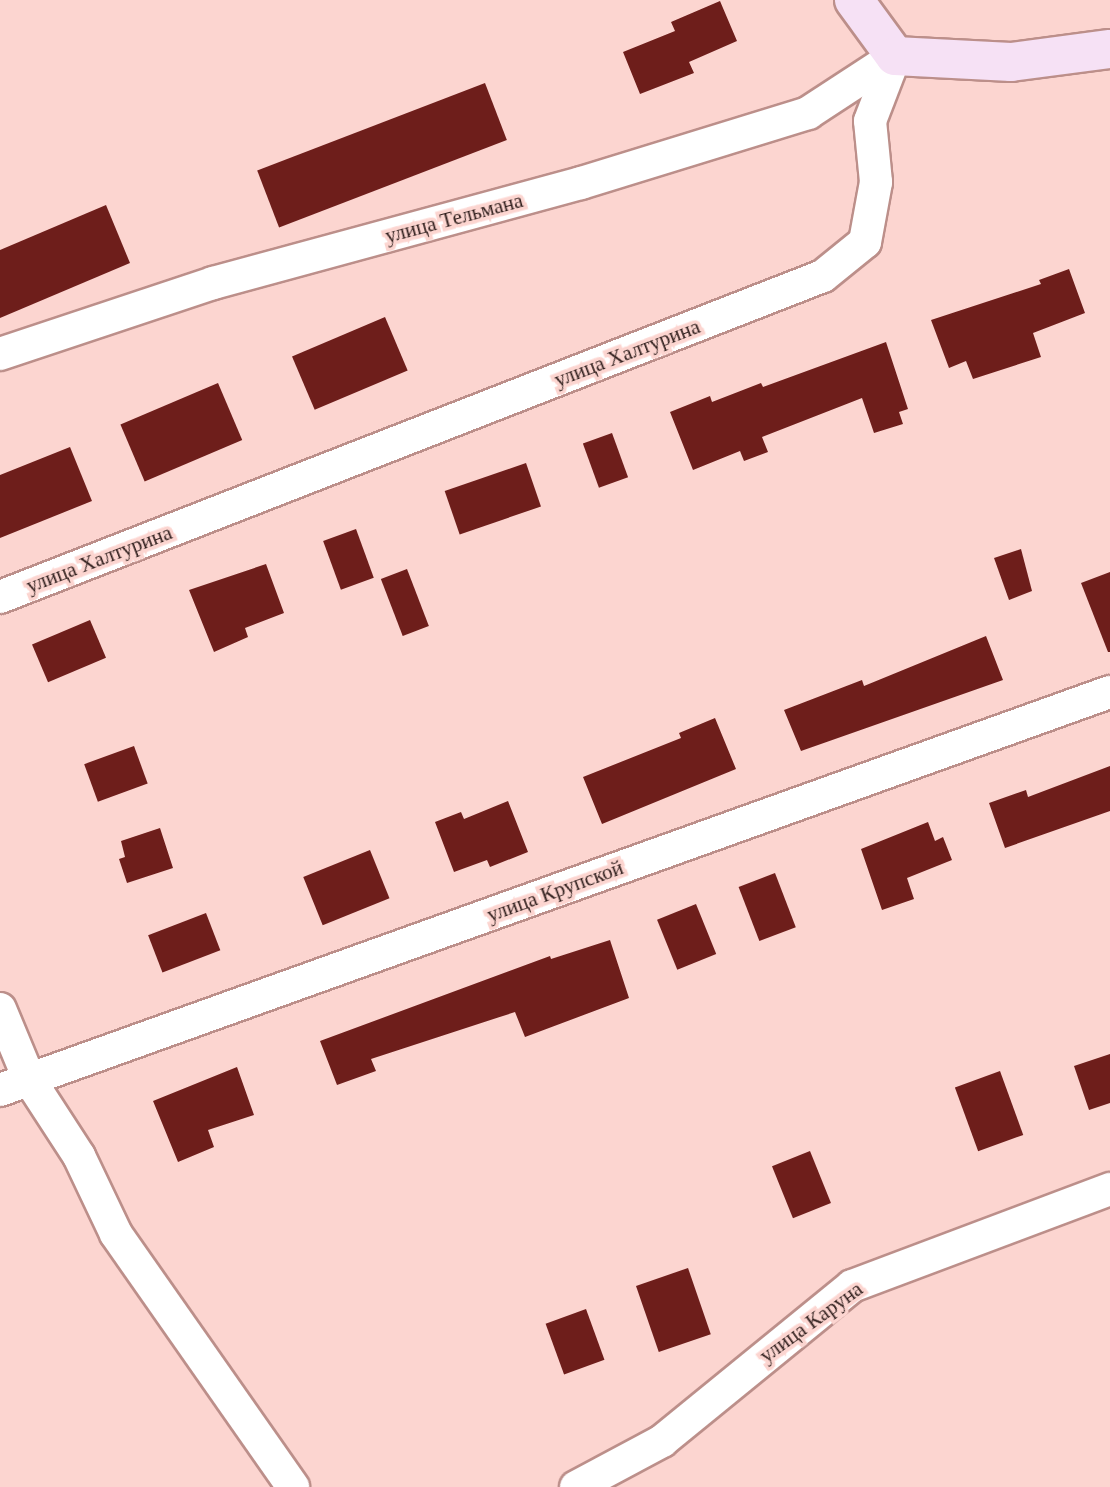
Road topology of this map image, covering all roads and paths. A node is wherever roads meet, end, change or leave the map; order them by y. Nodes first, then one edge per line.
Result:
1 (854, 0) edge
2 (1110, 49) edge
3 (895, 56) junction
4 (0, 354) edge
5 (0, 597) edge
6 (1110, 692) edge
7 (0, 1009) edge
8 (29, 1079) junction
9 (0, 1090) edge
10 (1110, 1189) edge
11 (293, 1487) edge
12 (576, 1487) edge

1 - 3 main road
2 - 3 main road
3 - 4 street, улица Тельмана
3 - 5 street, улица Халтурина
6 - 8 street, улица Крупской
7 - 8 street
8 - 9 street, улица Крупской
8 - 11 street
10 - 12 street, улица Каруна

